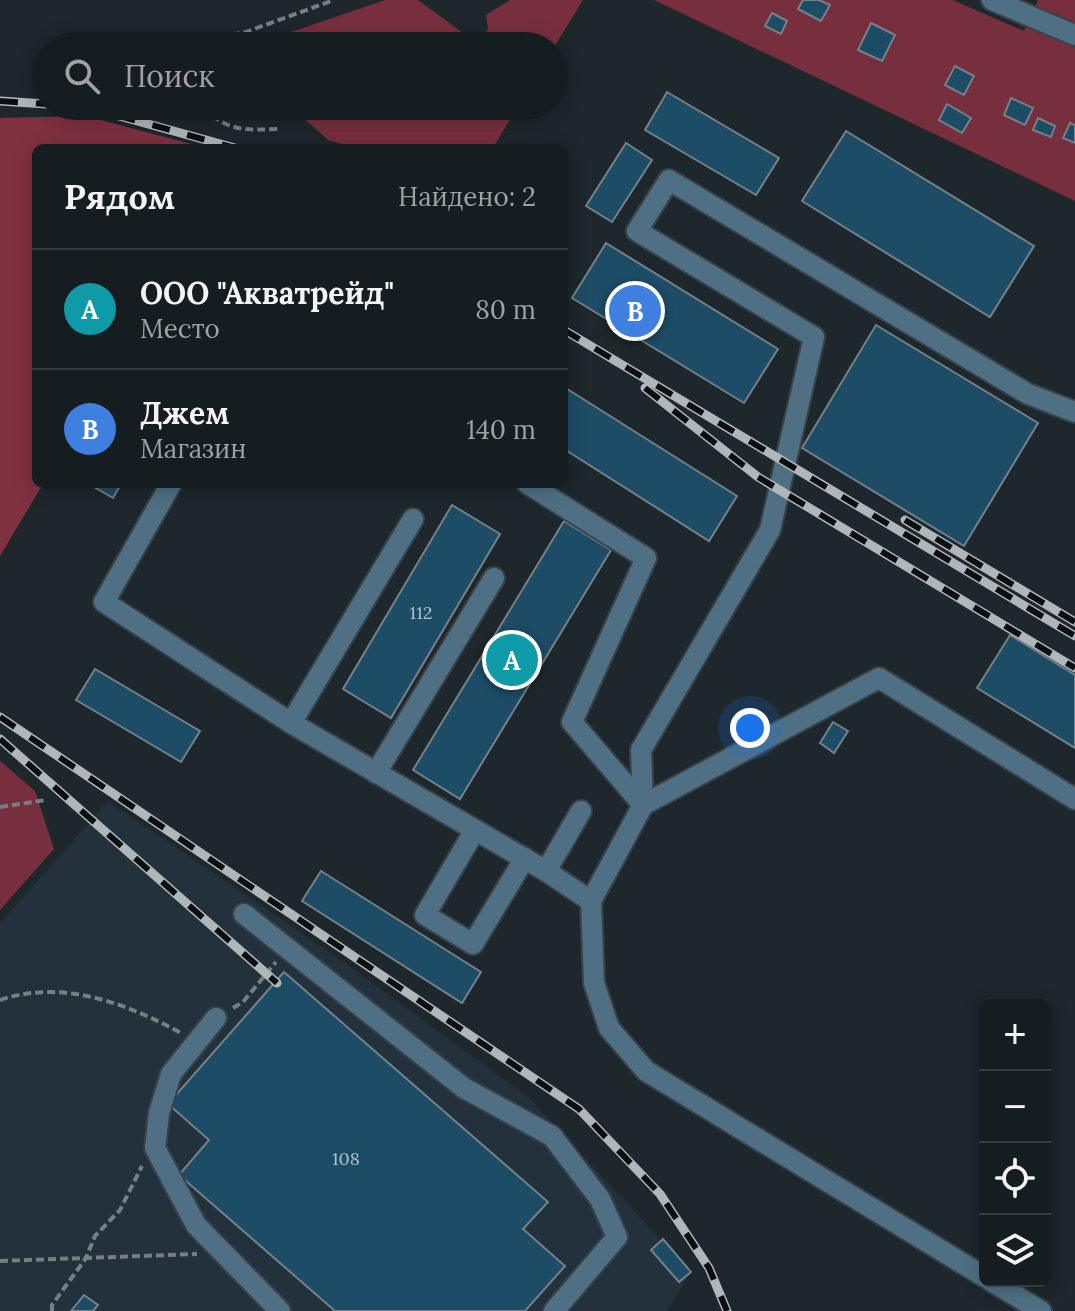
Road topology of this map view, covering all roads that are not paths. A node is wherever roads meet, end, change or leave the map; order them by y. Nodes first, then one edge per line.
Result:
1 (992, 0) edge
2 (1075, 35) edge
3 (1075, 412) edge
4 (169, 488) edge
5 (534, 488) edge
6 (413, 519) dead end
7 (494, 578) dead end
8 (291, 723) junction
9 (376, 773) junction
10 (1075, 799) edge
11 (643, 805) junction
12 (581, 811) dead end
13 (475, 830) junction
14 (525, 858) junction
15 (546, 871) junction
16 (591, 901) junction
17 (244, 914) dead end
18 (216, 1018) road end
19 (979, 1273) edge
20 (1001, 1287) edge
21 (280, 1311) edge
22 (554, 1311) edge
23 (1041, 1311) edge

1 - 2 street
3 - 11 street
4 - 8 street
5 - 11 street
6 - 8 street
7 - 9 street
8 - 9 street
9 - 13 street
10 - 11 street
11 - 16 street
12 - 15 street
13 - 14 street
13 - 14 street
14 - 15 street
15 - 16 street
16 - 19 street
17 - 22 street
18 - 21 street
20 - 23 street

